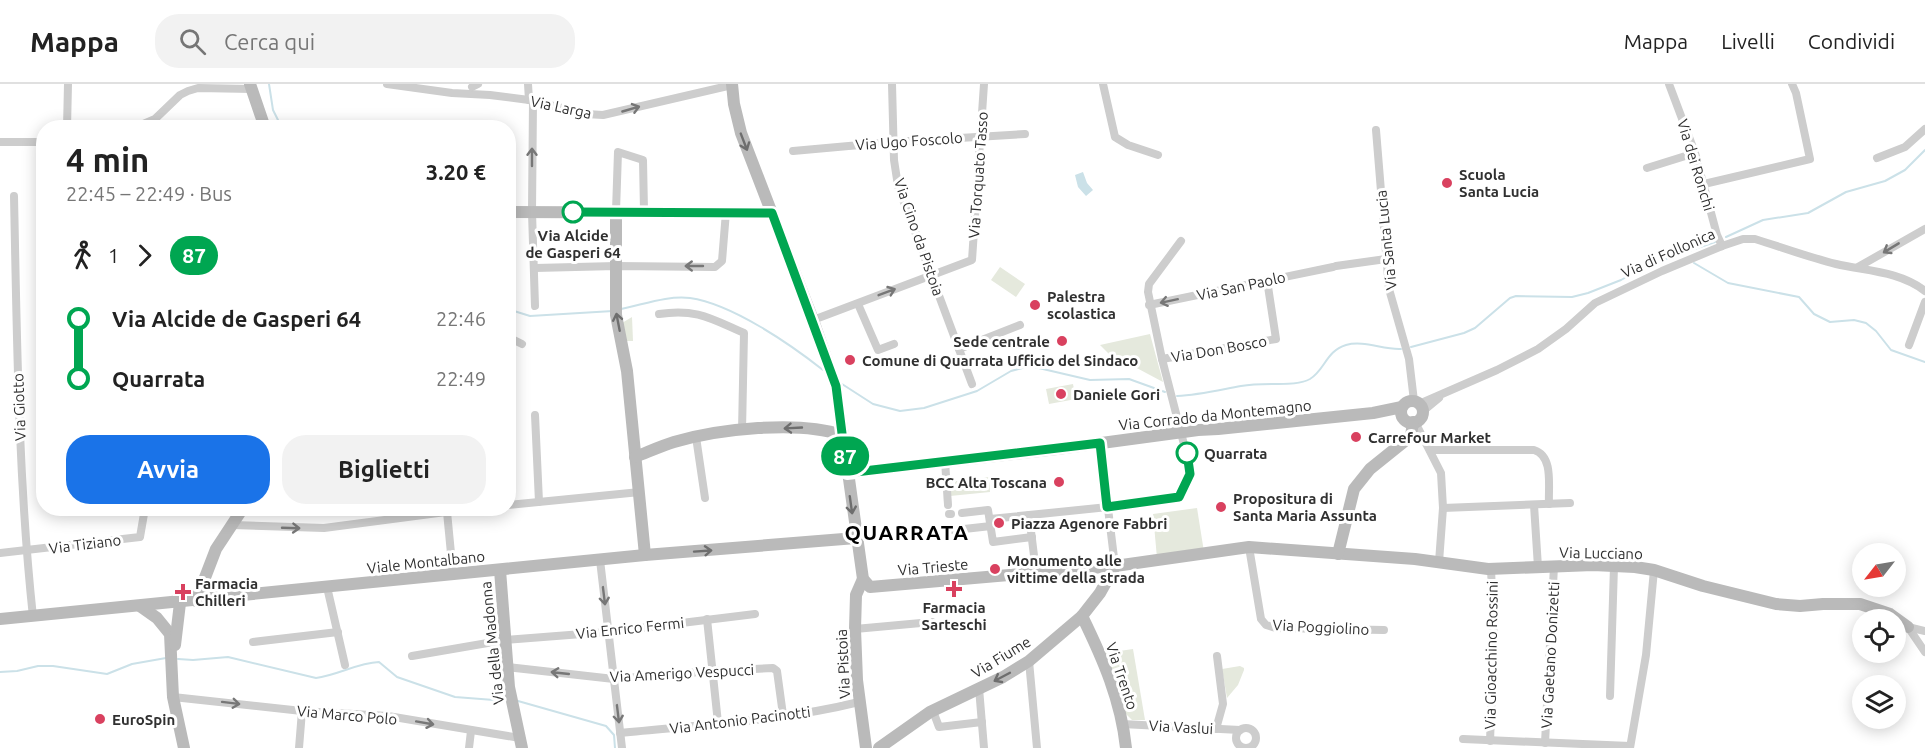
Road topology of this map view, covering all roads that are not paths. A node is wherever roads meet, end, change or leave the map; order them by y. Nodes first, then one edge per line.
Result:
1 (68, 84) edge
2 (387, 84) edge
3 (528, 84) edge
4 (892, 84) edge
5 (984, 84) edge
6 (1103, 84) edge
7 (1669, 84) edge
8 (1793, 84) edge
9 (732, 85) edge
10 (233, 86) edge
11 (251, 87) edge
12 (473, 87) edge
13 (531, 100) junction
14 (67, 120) edge
15 (152, 120) edge
16 (262, 120) edge
17 (1925, 129) edge
18 (1376, 130) dead end
19 (1025, 134) dead end
20 (981, 136) junction
21 (0, 142) edge
22 (36, 142) edge
23 (893, 142) junction
24 (793, 151) dead end
25 (1695, 153) junction
26 (1158, 155) dead end
27 (1877, 158) dead end
28 (1647, 168) dead end
29 (1704, 183) junction
30 (14, 196) dead end
31 (616, 211) junction
32 (644, 211) junction
33 (516, 212) edge
34 (532, 212) junction
35 (726, 212) junction
36 (772, 213) junction
37 (1925, 229) edge
38 (1181, 241) dead end
39 (1722, 246) junction
40 (1386, 259) junction
41 (615, 266) junction
42 (535, 268) junction
43 (1857, 268) junction
44 (932, 275) junction
45 (1267, 280) junction
46 (1925, 291) edge
47 (1925, 302) edge
48 (858, 303) junction
49 (1149, 305) junction
50 (535, 306) dead end
51 (659, 314) dead end
52 (813, 320) junction
53 (1020, 325) dead end
54 (516, 341) edge
55 (522, 344) dead end
56 (894, 344) dead end
57 (1909, 345) dead end
58 (958, 349) junction
59 (1162, 359) junction
60 (972, 384) dead end
61 (1411, 412) junction
62 (535, 415) dead end
63 (742, 430) junction
64 (1182, 433) junction
65 (842, 435) junction
66 (696, 437) junction
67 (1100, 443) junction
68 (1430, 450) junction
69 (635, 458) junction
70 (945, 461) junction
71 (847, 473) junction
72 (639, 492) junction
73 (705, 498) dead end
74 (539, 502) junction
75 (1570, 503) dead end
76 (516, 504) edge
77 (1549, 504) junction
78 (1534, 505) junction
79 (1107, 507) junction
80 (1443, 508) junction
81 (950, 511) dead end
82 (962, 513) dead end
83 (1029, 515) junction
84 (144, 516) edge
85 (238, 516) edge
86 (391, 516) edge
87 (447, 516) edge
88 (990, 523) junction
89 (233, 525) junction
90 (964, 529) dead end
91 (1032, 537) junction
92 (856, 538) junction
93 (1249, 547) junction
94 (26, 551) junction
95 (0, 553) edge
96 (1338, 554) junction
97 (645, 555) junction
98 (600, 560) junction
99 (1439, 562) junction
100 (1115, 566) junction
101 (1554, 566) junction
102 (1614, 566) junction
103 (1538, 567) junction
104 (1491, 569) junction
105 (500, 570) junction
106 (1654, 570) junction
107 (1036, 572) junction
108 (453, 574) junction
109 (862, 579) junction
110 (327, 587) junction
111 (196, 601) junction
112 (180, 603) junction
113 (140, 606) junction
114 (755, 614) dead end
115 (1082, 616) junction
116 (33, 617) junction
117 (0, 619) edge
118 (708, 619) junction
119 (932, 622) dead end
120 (1908, 627) junction
121 (855, 629) junction
122 (1384, 630) dead end
123 (1925, 631) edge
124 (338, 632) junction
125 (608, 632) junction
126 (170, 634) junction
127 (505, 640) junction
128 (253, 642) dead end
129 (1925, 652) edge
130 (172, 654) junction
131 (412, 656) dead end
132 (1217, 656) dead end
133 (1029, 661) junction
134 (345, 665) dead end
135 (507, 667) junction
136 (712, 671) junction
137 (614, 679) junction
138 (979, 688) junction
139 (1610, 696) dead end
140 (173, 697) junction
141 (859, 702) junction
142 (302, 711) junction
143 (933, 711) junction
144 (783, 715) junction
145 (982, 722) junction
146 (718, 723) junction
147 (1122, 724) junction
148 (1216, 729) junction
149 (1240, 730) junction
150 (471, 731) junction
151 (620, 733) junction
152 (1463, 739) dead end
153 (1490, 741) junction
154 (521, 743) edge
155 (1545, 744) junction
156 (1630, 747) edge
157 (184, 748) edge
158 (299, 748) edge
159 (469, 748) edge
160 (622, 748) edge
161 (866, 748) edge
162 (879, 748) edge
163 (984, 748) edge
164 (1038, 748) edge
165 (1126, 748) edge
166 (1244, 748) edge

1 - 14 street
2 - 12 street, Via Larga
3 - 13 street
4 - 23 street, Via Cino da Pistoia
5 - 20 street, Via Torquato Tasso
6 - 26 street
7 - 25 street, Via dei Ronchi
8 - 29 street
13 -> 9 street, Via Larga
9 -> 36 street
10 - 11 street
10 - 15 street
11 - 16 street
12 - 13 street, Via Larga
34 -> 13 street
17 - 27 street
18 - 40 street, Via Santa Lucia
19 - 20 street, Via Ugo Foscolo
20 - 23 street, Via Ugo Foscolo
20 - 44 street, Via Torquato Tasso
21 - 22 street
23 - 24 street, Via Ugo Foscolo
23 - 44 street, Via Cino da Pistoia
25 - 28 street
25 - 29 street, Via dei Ronchi
29 - 39 street, Via dei Ronchi
30 - 94 street, Via Giotto
31 - 32 street
31 - 32 street
31 - 34 street
31 - 41 street
32 - 35 street
33 - 34 street
34 - 42 street
35 - 36 street
35 -> 41 street
36 - 52 street
37 -> 43 street
38 - 49 street
39 - 43 street, Via di Follonica
39 - 61 street, Via di Follonica
40 - 45 street, Via San Paolo
40 - 61 street, Via Santa Lucia
41 - 42 street
69 -> 41 street
42 - 50 street
43 - 46 street, Via di Follonica
48 -> 44 street
44 - 58 street, Via Cino da Pistoia
45 -> 49 street, Via San Paolo
45 - 59 street, Via Don Bosco
47 - 57 street
48 - 52 street
48 - 56 street
49 - 59 street
51 - 63 street
52 - 65 street
53 - 58 street
54 - 55 street
58 - 60 street, Via Cino da Pistoia
59 - 64 street
61 - 64 street, Via Corrado da Montemagno
61 - 68 street, Via Santa Lucia
61 - 96 street
62 - 74 street
65 -> 63 street
63 - 66 street
64 - 67 street, Via Corrado da Montemagno
64 - 79 street
65 - 71 street
66 - 69 street
66 - 73 street
67 - 70 street, Via Corrado da Montemagno
67 - 79 street
68 - 77 street
68 - 80 street, Via Santa Lucia
69 - 72 street
70 - 71 street, Via Corrado da Montemagno
70 - 81 street
71 -> 92 street
72 - 74 street
72 - 97 street
74 - 76 street
75 - 77 street
77 - 78 street
78 - 80 street
78 - 103 street
79 - 83 street
79 - 100 street
80 - 99 street, Via Santa Lucia
82 - 88 street
83 - 88 street
83 - 91 street
84 - 94 street, Via Tiziano
85 - 89 street
89 -> 86 street
87 - 108 street
88 - 90 street
88 - 91 street
89 - 111 street
91 - 107 street
97 -> 92 street, Viale Montalbano
92 - 109 street
93 - 96 street, Via Trieste
93 - 100 street, Via Trieste
93 - 122 street, Via Poggiolino
94 - 95 street, Via Tiziano
94 - 116 street, Via Giotto
96 - 99 street, Via Lucciano
97 - 98 street, Viale Montalbano
98 - 105 street, Viale Montalbano
98 -> 125 street
99 - 104 street, Via Lucciano
100 - 107 street, Via Trieste
100 - 115 street, Via Fiume
101 - 102 street, Via Lucciano
101 - 103 street, Via Lucciano
101 - 155 street, Via Gaetano Donizetti
102 - 106 street, Via Lucciano
102 - 139 street
103 - 104 street, Via Lucciano
104 - 153 street, Via Gioacchino Rossini
105 - 108 street, Viale Montalbano
105 - 127 street, Via della Madonna
106 - 120 street, Via Lucciano
106 - 156 street
107 - 109 street, Via Trieste
108 - 110 street, Viale Montalbano
109 - 121 street, Via Pistoia
110 - 111 street, Viale Montalbano
110 - 124 street
111 - 112 street, Viale Montalbano
112 - 113 street, Viale Montalbano
112 - 126 street
112 - 130 street
113 - 116 street, Viale Montalbano
113 - 126 street
114 - 118 street, Via Enrico Fermi
115 - 133 street, Via Fiume
115 - 147 street, Via Trento
116 - 117 street, Viale Montalbano
118 - 125 street, Via Enrico Fermi
118 - 136 street
119 - 121 street
120 - 123 street, Via Lucciano
120 - 129 street
121 - 141 street, Via Pistoia
124 - 128 street
124 - 134 street
125 - 127 street, Via Enrico Fermi
125 - 137 street
126 - 130 street
127 - 131 street, Via Enrico Fermi
127 - 135 street, Via della Madonna
130 - 140 street
132 - 148 street
133 -> 138 street, Via Fiume
133 - 164 street
137 -> 135 street, Via Amerigo Vespucci
135 - 154 street, Via della Madonna
136 - 137 street, Via Amerigo Vespucci
136 - 144 street, Via Amerigo Vespucci
136 - 146 street
137 -> 151 street
138 - 143 street, Via Fiume
138 - 145 street
140 -> 142 street, Via Marco Polo
140 - 157 street
141 - 144 street, Via Antonio Pacinotti
141 - 161 street, Via Pistoia
142 -> 150 street, Via Marco Polo
142 - 158 street
143 - 145 street
143 - 162 street, Via Fiume
144 - 146 street, Via Antonio Pacinotti
145 - 163 street
146 - 151 street, Via Antonio Pacinotti
147 - 148 street, Via Vaslui
147 - 165 street, Via Trento
148 - 149 street, Via Vaslui
149 - 166 street
149 - 166 street
150 - 154 street, Via Marco Polo
150 - 159 street
151 - 160 street
152 - 153 street
153 - 155 street
155 - 156 street

